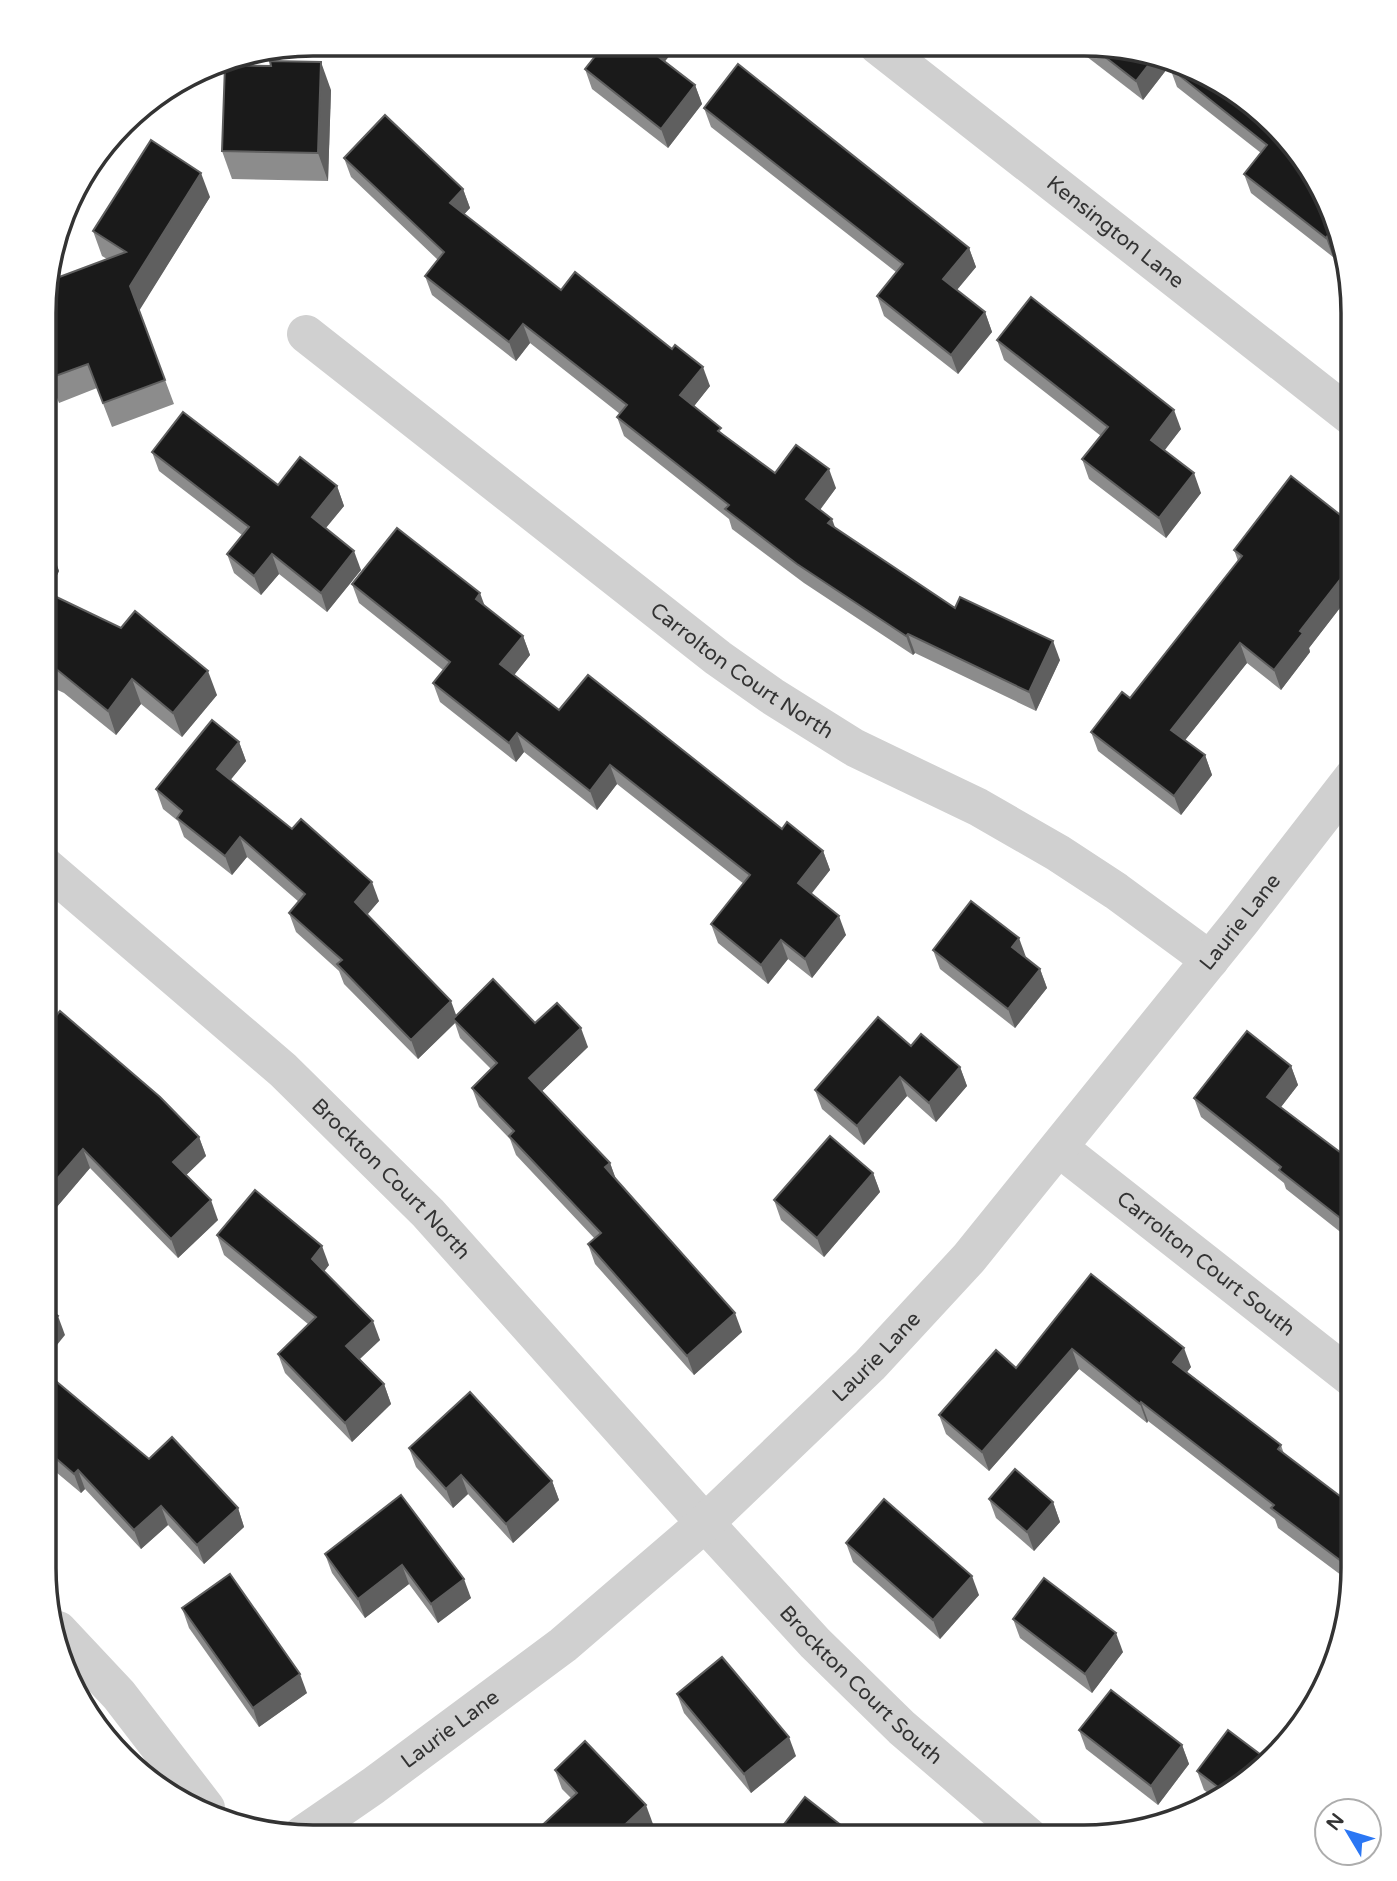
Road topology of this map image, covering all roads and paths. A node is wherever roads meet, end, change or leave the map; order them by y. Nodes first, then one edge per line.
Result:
1 (891, 56) edge
2 (306, 334) dead end
3 (1341, 409) edge
4 (1341, 792) edge
5 (56, 875) edge
6 (1210, 960) junction
7 (1059, 1147) junction
8 (1341, 1370) edge
9 (705, 1523) junction
10 (66, 1639) edge
11 (198, 1798) edge
12 (316, 1825) edge
13 (1014, 1825) edge

1 - 3 street, Kensington Lane
2 - 6 street, Carrolton Court North
4 - 6 street, Laurie Lane
5 - 9 street, Brockton Court North
6 - 7 street, Laurie Lane
7 - 8 street, Carrolton Court South
7 - 9 street, Laurie Lane
9 - 12 street, Laurie Lane
9 - 13 street, Brockton Court South
10 - 11 street

